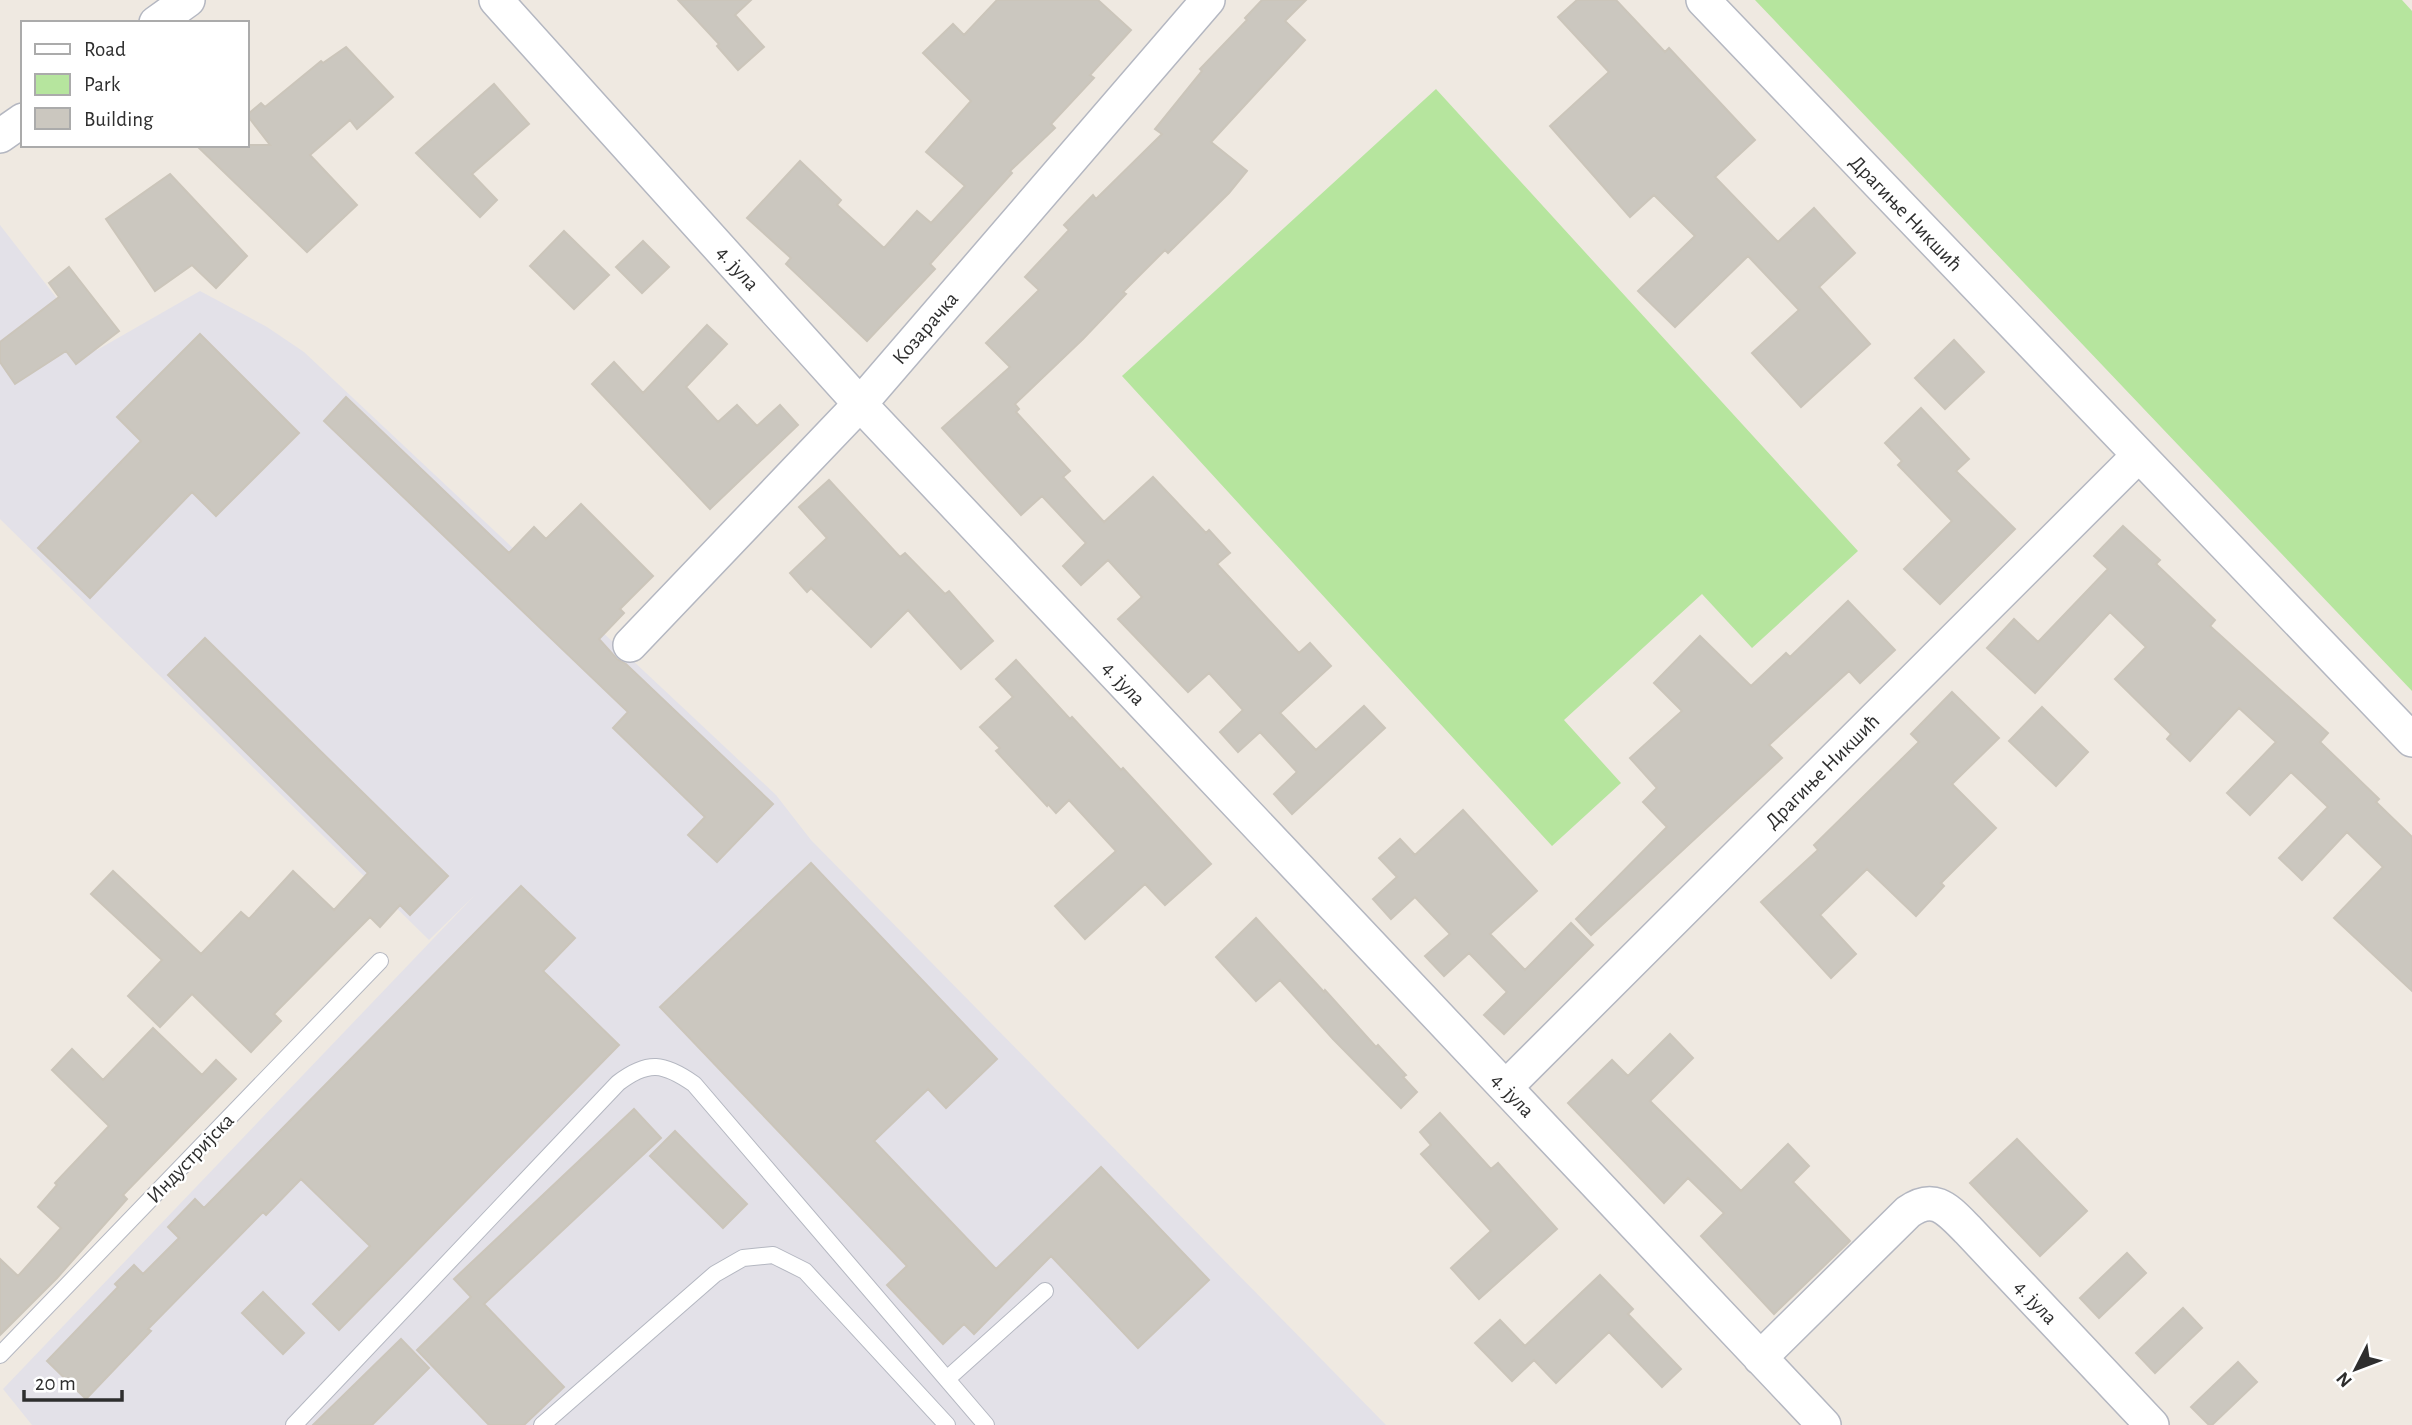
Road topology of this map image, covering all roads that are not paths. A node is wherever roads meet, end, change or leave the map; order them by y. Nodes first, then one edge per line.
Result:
1 (188, 0) edge
2 (496, 0) edge
3 (1208, 0) edge
4 (1703, 0) edge
5 (159, 21) edge
6 (21, 121) edge
7 (0, 136) edge
8 (860, 404) junction
9 (2138, 456) junction
10 (630, 645) dead end
11 (2412, 740) edge
12 (380, 961) dead end
13 (1506, 1087) junction
14 (1045, 1291) dead end
15 (0, 1355) edge
16 (1760, 1358) junction
17 (947, 1379) junction
18 (294, 1425) edge
19 (542, 1425) edge
20 (947, 1425) edge
21 (986, 1425) edge
22 (1824, 1425) edge
23 (2152, 1425) edge

1 - 5 street
2 - 8 street, 4. јула
3 - 8 street, Козарачка
4 - 9 street, Драгиње Никшић
6 - 7 street
8 - 10 street, Козарачка
8 - 13 street, 4. јула
9 - 11 street, Драгиње Никшић
9 - 13 street, Драгиње Никшић
12 - 15 lane, Индустријска
13 - 16 street, 4. јула
14 - 17 lane
16 - 22 street, 4. јула
16 - 23 street, 4. јула
17 - 18 lane
17 - 21 lane
19 - 20 lane

